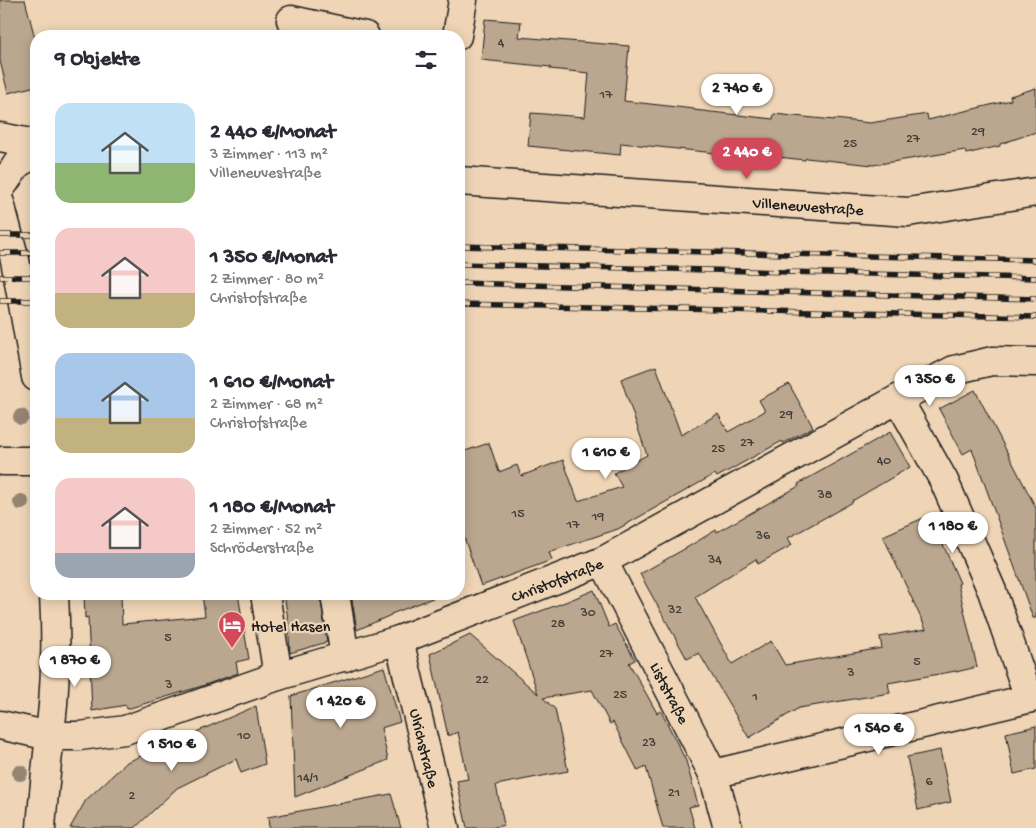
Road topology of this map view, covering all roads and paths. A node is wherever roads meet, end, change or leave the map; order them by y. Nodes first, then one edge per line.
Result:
1 (463, 0) edge
2 (291, 20) dead end
3 (337, 30) edge
4 (458, 30) edge
5 (0, 137) edge
6 (30, 143) edge
7 (30, 157) edge
8 (465, 181) edge
9 (0, 189) edge
10 (1036, 192) edge
11 (0, 203) edge
12 (30, 344) edge
13 (1036, 362) edge
14 (898, 400) junction
15 (2, 461) dead end
16 (30, 461) edge
17 (604, 561) junction
18 (54, 600) edge
19 (266, 600) edge
20 (336, 600) edge
21 (399, 640) junction
22 (345, 657) junction
23 (278, 676) junction
24 (1032, 697) edge
25 (0, 725) edge
26 (50, 736) junction
27 (713, 774) junction
28 (41, 828) edge
29 (445, 828) edge
30 (728, 828) edge

1 - 4 street
2 - 3 street
5 - 6 street
7 - 9 street
8 - 10 street, Villeneuvestraße
11 - 12 street
13 - 14 street, Christofstraße
14 - 17 street, Christofstraße
14 - 24 street
15 - 16 street
17 - 21 street, Christofstraße
17 - 27 street, Liststraße
18 - 26 street
19 - 23 street
20 - 22 street
21 - 22 street, Christofstraße
21 - 29 street, Ulrichstraße
22 - 23 street, Christofstraße
23 - 26 street, Christofstraße
24 - 27 street
25 - 26 street, Christofstraße
26 - 28 street
27 - 30 street, Liststraße

